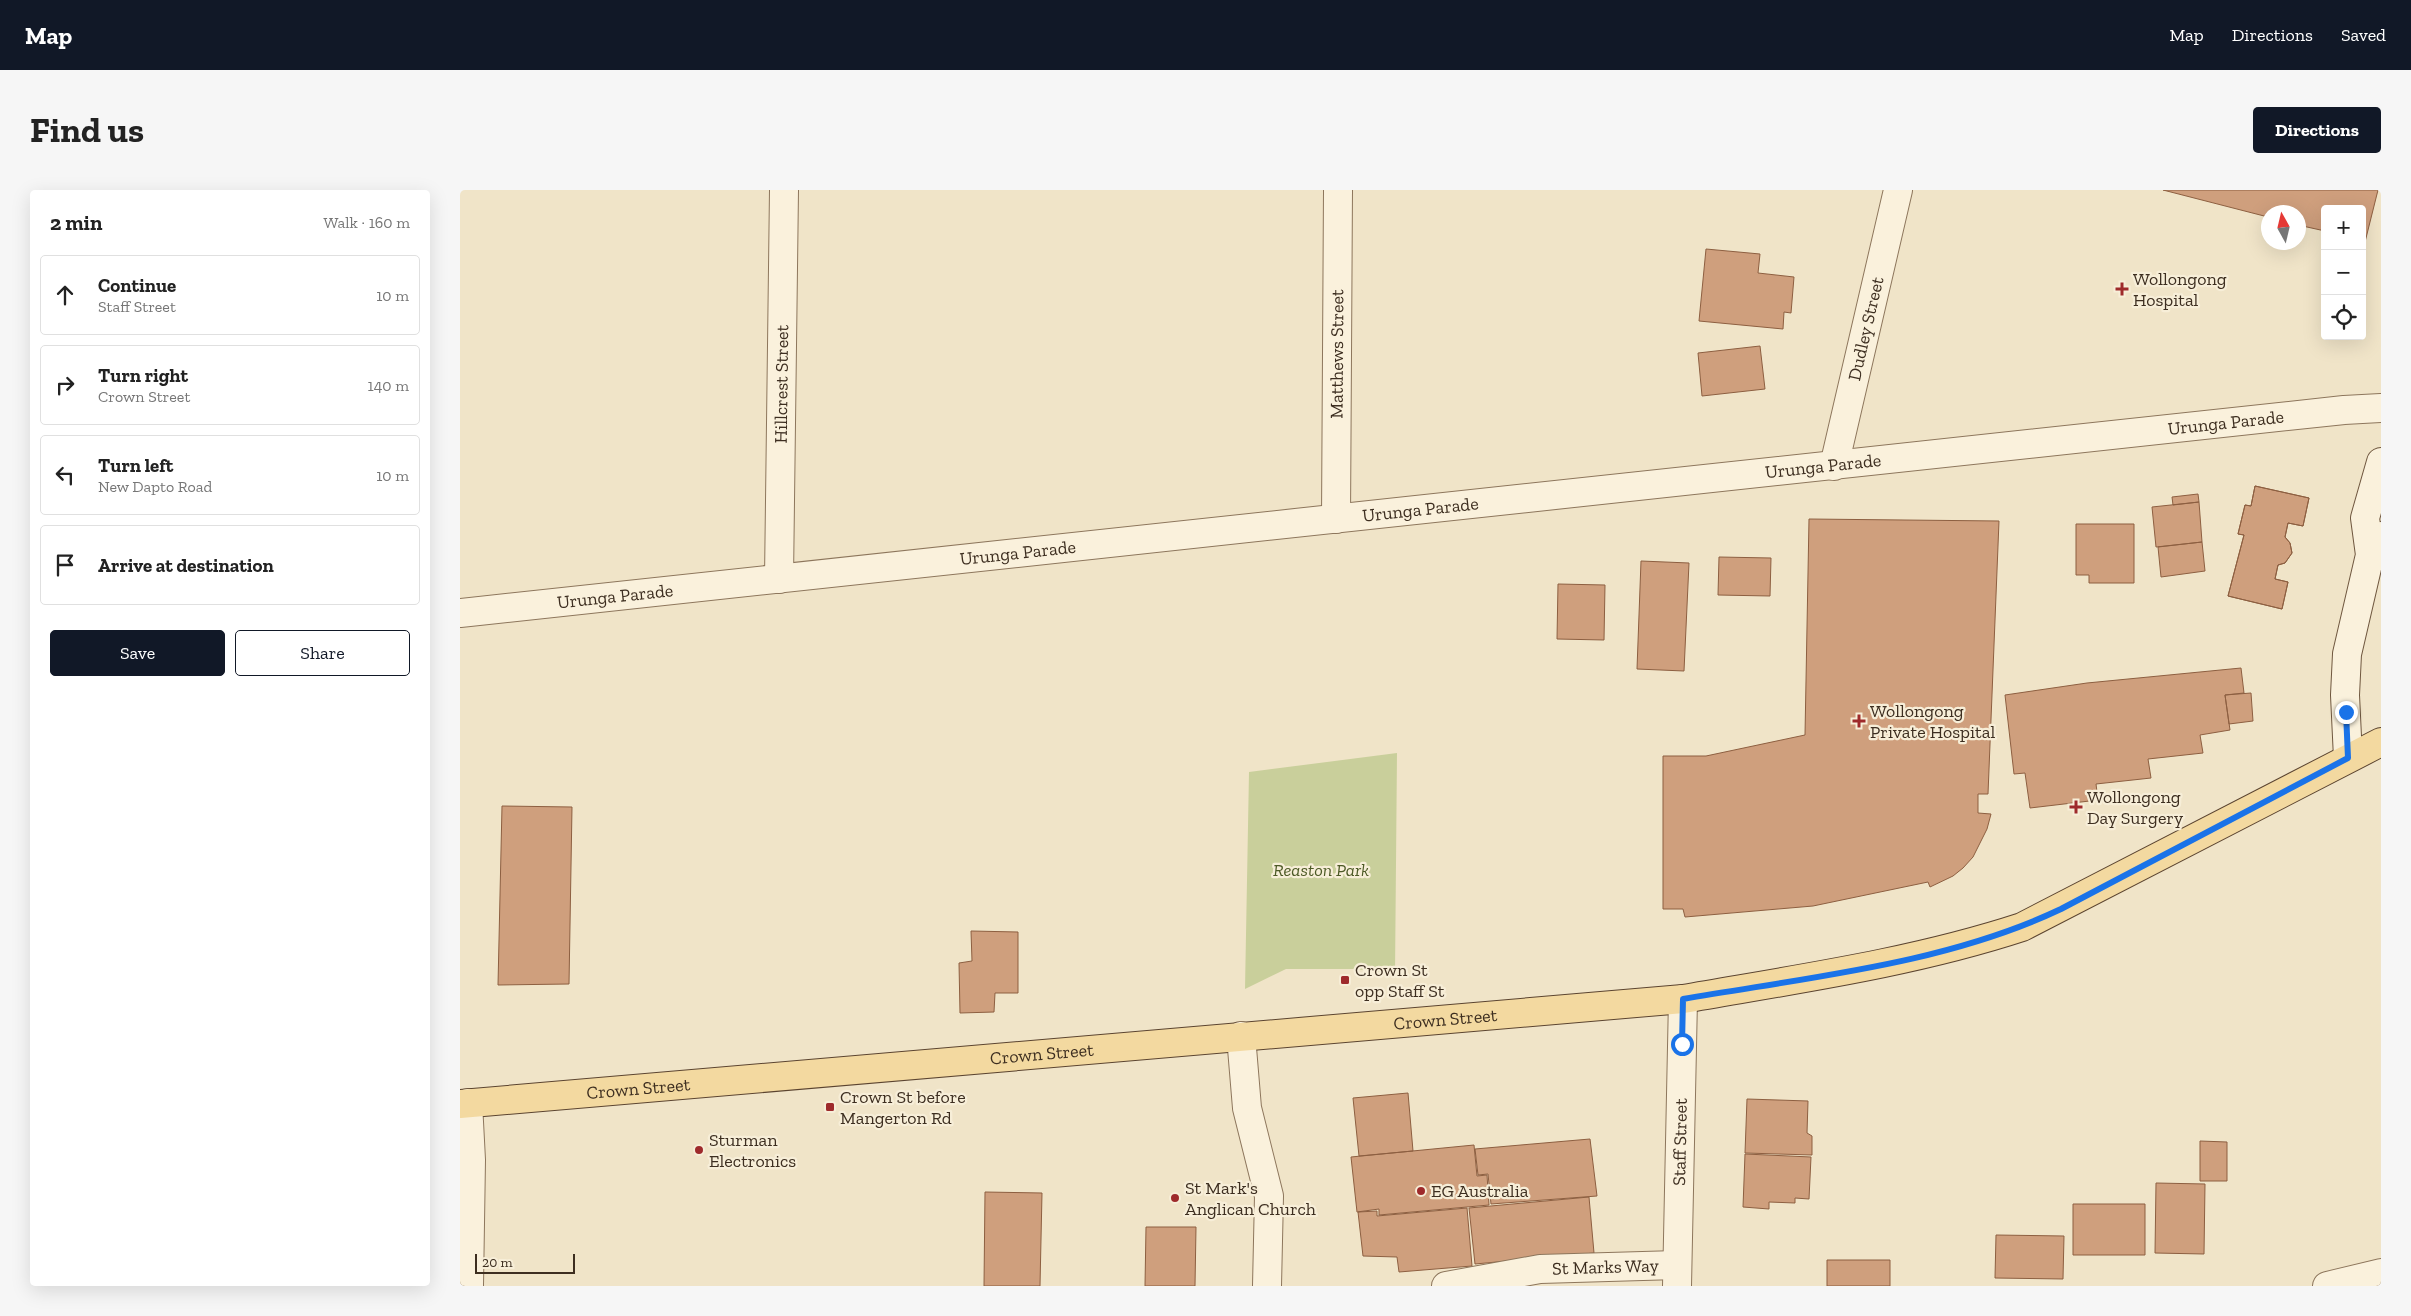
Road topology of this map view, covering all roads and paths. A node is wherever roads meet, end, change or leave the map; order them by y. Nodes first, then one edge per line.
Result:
1 (784, 190) edge
2 (1338, 190) edge
3 (1898, 190) edge
4 (2381, 408) edge
5 (2381, 462) edge
6 (1834, 466) junction
7 (1336, 519) junction
8 (2376, 545) edge
9 (779, 579) junction
10 (460, 613) edge
11 (2381, 742) edge
12 (2348, 758) junction
13 (1683, 999) junction
14 (1241, 1036) junction
15 (464, 1104) edge
16 (2381, 1273) edge
17 (1677, 1276) edge
18 (469, 1286) edge
19 (1267, 1286) edge
20 (1446, 1286) edge
21 (2328, 1286) edge

1 - 9 street, Hillcrest Street
2 - 7 street, Matthews Street
3 - 6 street, Dudley Street
4 - 6 street, Urunga Parade
5 - 8 street
6 - 7 street, Urunga Parade
7 - 9 street, Urunga Parade
8 - 12 street
9 - 10 street, Urunga Parade
11 - 12 main road, Crown Street
12 - 13 main road, Crown Street
13 - 14 main road, Crown Street
13 - 17 street, Staff Street
14 - 15 main road, Crown Street
14 - 19 street
15 - 18 street
16 - 21 street
17 - 20 street, St Marks Way

